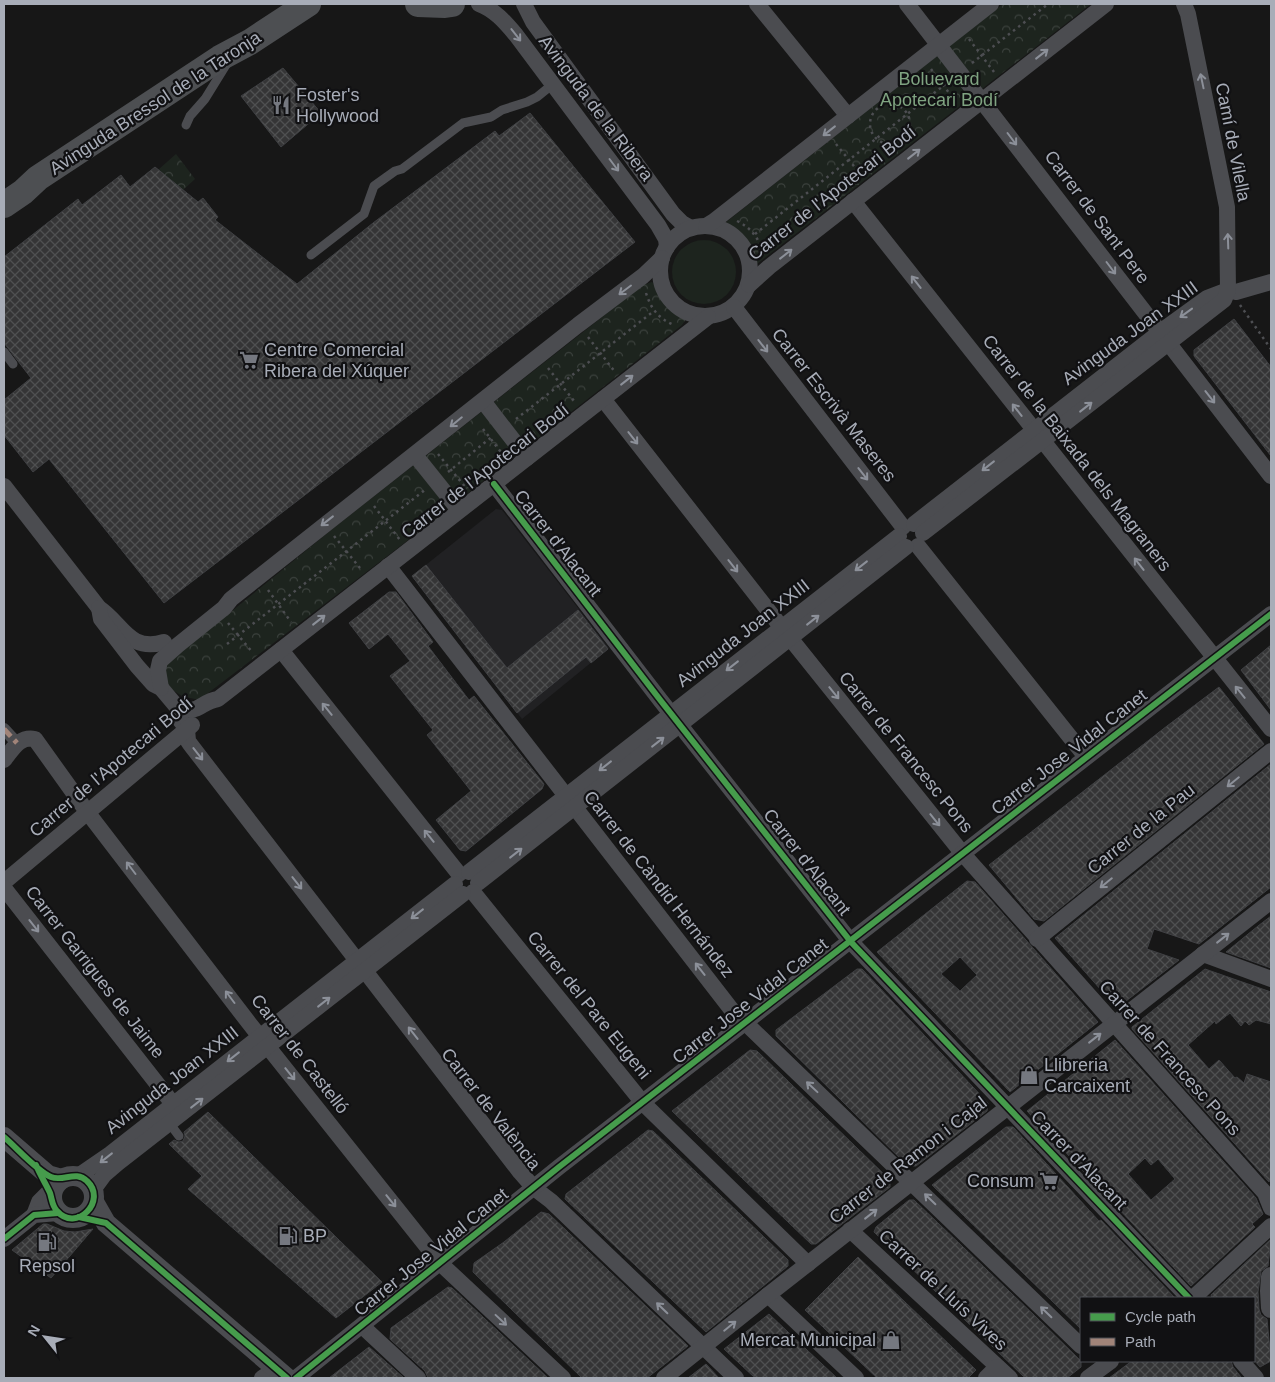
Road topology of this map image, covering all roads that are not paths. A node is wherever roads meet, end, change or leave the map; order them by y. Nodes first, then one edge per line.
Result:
1 (280, 4) edge
2 (308, 4) edge
3 (418, 4) edge
4 (452, 4) edge
5 (480, 4) edge
6 (524, 4) edge
7 (757, 4) edge
8 (907, 4) edge
9 (991, 4) edge
10 (1106, 4) edge
11 (1184, 4) edge
12 (250, 42) junction
13 (939, 44) junction
14 (553, 84) junction
15 (983, 100) junction
16 (848, 116) junction
17 (186, 125) dead end
18 (4, 185) edge
19 (853, 201) junction
20 (4, 205) edge
21 (698, 227) junction
22 (665, 252) junction
23 (311, 255) dead end
24 (1271, 282) edge
25 (749, 285) junction
26 (1228, 290) junction
27 (734, 307) junction
28 (708, 317) junction
29 (1164, 338) junction
30 (4, 352) edge
31 (13, 364) dead end
32 (603, 399) junction
33 (483, 401) junction
34 (1037, 436) junction
35 (415, 455) junction
36 (527, 458) junction
37 (1271, 476) edge
38 (494, 484) junction
39 (4, 486) edge
40 (459, 510) junction
41 (911, 536) junction
42 (388, 566) junction
43 (231, 599) junction
44 (99, 608) junction
45 (1271, 614) edge
46 (786, 633) junction
47 (159, 644) junction
48 (280, 650) junction
49 (1214, 659) junction
50 (143, 673) junction
51 (161, 688) junction
52 (218, 699) junction
53 (177, 708) junction
54 (676, 719) junction
55 (187, 729) junction
56 (1271, 729) edge
57 (4, 730) edge
58 (22, 740) junction
59 (1271, 752) edge
60 (1086, 757) junction
61 (4, 760) edge
62 (570, 802) junction
63 (88, 812) junction
64 (962, 854) junction
65 (4, 882) edge
66 (466, 883) junction
67 (4, 888) edge
68 (1271, 901) edge
69 (1037, 939) junction
70 (851, 942) junction
71 (1204, 954) junction
72 (361, 966) junction
73 (1271, 979) edge
74 (744, 1023) junction
75 (1114, 1024) junction
76 (264, 1041) junction
77 (643, 1103) junction
78 (1008, 1107) junction
79 (171, 1119) junction
80 (4, 1137) edge
81 (912, 1182) junction
82 (534, 1188) junction
83 (59, 1191) junction
84 (94, 1196) junction
85 (1271, 1208) edge
86 (79, 1217) junction
87 (106, 1223) junction
88 (1271, 1226) edge
89 (850, 1230) junction
90 (4, 1239) edge
91 (440, 1263) junction
92 (808, 1264) junction
93 (1271, 1277) edge
94 (768, 1295) junction
95 (1189, 1297) edge
96 (1195, 1297) edge
97 (1271, 1308) edge
98 (362, 1326) junction
99 (1080, 1345) edge
100 (703, 1348) junction
101 (1242, 1362) edge
102 (1103, 1363) edge
103 (991, 1373) edge
104 (275, 1375) edge
105 (296, 1378) edge
106 (418, 1378) edge
107 (563, 1378) edge
108 (664, 1378) edge
109 (736, 1378) edge
110 (856, 1378) edge
111 (1010, 1378) edge
112 (1088, 1378) edge
113 (1256, 1378) edge

1 - 18 main road, Avinguda Bressol de la Taronja
2 - 12 main road, Avinguda Bressol de la Taronja
3 - 4 main road
5 -> 14 street, Avinguda de la Ribera
6 - 21 street, Avinguda de la Ribera
7 - 16 street
8 - 13 street
9 - 13 street
15 -> 10 street, Carrer de l'Apotecari Bodí
26 -> 11 street, Camí de Vilella
12 - 17 lane
12 - 20 main road, Avinguda Bressol de la Taronja
13 - 15 street, Carrer de Sant Pere
13 - 16 street
14 -> 22 street, Avinguda de la Ribera
14 - 23 lane
19 -> 15 street, Carrer de l'Apotecari Bodí
15 -> 29 street, Carrer de Sant Pere
16 -> 21 street
25 -> 19 street, Carrer de l'Apotecari Bodí
34 -> 19 street, Carrer de la Baixada dels Magraners
21 - 22 street
21 - 25 street
22 - 28 street
22 -> 33 street, Carrer de l'Apotecari Bodí
24 - 26 street, Avinguda Joan XXIII
25 - 27 street
26 - 29 street, Avinguda Joan XXIII
27 - 28 street
27 -> 41 street, Carrer Escrivà Maseres
32 -> 28 street, Carrer de l'Apotecari Bodí
29 - 34 street, Avinguda Joan XXIII
29 -> 37 street, Carrer de Sant Pere
30 - 31 lane
32 - 36 street, Carrer de l'Apotecari Bodí
32 -> 46 street, Carrer de Francesc Pons
33 -> 35 street, Carrer de l'Apotecari Bodí
33 - 36 street
34 - 41 street, Avinguda Joan XXIII
49 -> 34 street, Carrer de la Baixada dels Magraners
35 - 40 street
35 -> 43 street, Carrer de l'Apotecari Bodí
36 - 38 street, Carrer de l'Apotecari Bodí
38 - 40 street, Carrer de l'Apotecari Bodí
38 - 54 street, Carrer d'Alacant
39 - 44 street
40 - 42 street, Carrer de l'Apotecari Bodí
41 - 46 street, Avinguda Joan XXIII
41 - 60 street, Carrer Escrivà Maseres
48 -> 42 street, Carrer de l'Apotecari Bodí
42 - 62 street, Carrer de Càndid Hernández
43 - 47 street, Carrer de l'Apotecari Bodí
43 - 51 street, Carrer de l'Apotecari Bodí
44 - 47 street
44 - 50 street, Carrer de València
45 - 49 street, Carrer Jose Vidal Canet
46 - 54 street, Avinguda Joan XXIII
46 -> 64 street, Carrer de Francesc Pons
47 - 50 street, Carrer de l'Apotecari Bodí
48 - 52 street, Carrer de l'Apotecari Bodí
66 -> 48 street, Carrer del Pare Eugeni
56 -> 49 street, Carrer de la Baixada dels Magraners
49 - 60 street, Carrer Jose Vidal Canet
50 - 51 street, Carrer de València
51 - 53 street, Carrer de València
52 - 53 street, Carrer de l'Apotecari Bodí
52 - 55 street, Carrer de l'Apotecari Bodí
53 - 55 street, Carrer de València
54 - 62 street, Avinguda Joan XXIII
54 - 70 street, Carrer d'Alacant
55 - 63 street, Carrer de l'Apotecari Bodí
55 -> 72 street, Carrer de València
57 - 58 street
58 - 61 street
58 - 63 street, Carrer de Castelló
59 -> 69 street, Carrer de la Pau
60 - 64 street, Carrer Jose Vidal Canet
62 - 66 street, Avinguda Joan XXIII
74 -> 62 street, Carrer de Càndid Hernández
63 - 65 street, Carrer de l'Apotecari Bodí
76 -> 63 street, Carrer de Castelló
64 - 69 street, Carrer de Francesc Pons
64 - 70 street, Carrer Jose Vidal Canet
66 - 72 street, Avinguda Joan XXIII
66 - 77 street, Carrer del Pare Eugeni
67 -> 79 street, Carrer Garrigues de Jaime
71 -> 68 street, Carrer de Ramon i Cajal
69 - 75 street, Carrer de Francesc Pons
70 - 74 street, Carrer Jose Vidal Canet
70 - 78 street, Carrer d'Alacant
71 - 73 street
71 - 75 street, Carrer de Ramon i Cajal
72 - 76 street, Avinguda Joan XXIII
82 -> 72 street, Carrer de València
74 - 77 street, Carrer Jose Vidal Canet
81 -> 74 street, Carrer de Càndid Hernández
78 -> 75 street, Carrer de Ramon i Cajal
75 - 85 street, Carrer de Francesc Pons
76 - 79 street, Avinguda Joan XXIII
76 -> 91 street, Carrer de Castelló
77 - 82 street, Carrer Jose Vidal Canet
77 - 92 street, Carrer del Pare Eugeni
78 - 81 street, Carrer de Ramon i Cajal
78 - 95 street, Carrer d'Alacant
79 -> 83 street, Avinguda Joan XXIII
79 - 84 street, Avinguda Joan XXIII
80 - 83 street
89 -> 81 street, Carrer de Ramon i Cajal
99 -> 81 street, Carrer de Càndid Hernández
82 - 91 street, Carrer Jose Vidal Canet
100 -> 82 street, Carrer de València
83 - 84 street
83 - 86 street
83 - 90 street
84 - 86 street
84 - 87 street
86 - 87 street
87 - 104 street
88 - 96 street
89 - 92 street, Carrer de Ramon i Cajal
89 - 103 street, Carrer de Lluís Vives
91 - 98 street, Carrer Jose Vidal Canet
91 -> 107 street, Carrer de Castelló
92 - 94 street, Carrer de Ramon i Cajal
93 - 97 street
100 -> 94 street, Carrer de Ramon i Cajal
94 - 110 street
98 - 105 street, Carrer Jose Vidal Canet
98 - 106 street
100 - 108 street, Carrer de Ramon i Cajal
100 - 109 street, Carrer de València
101 - 113 street
102 - 112 street
103 - 111 street, Carrer de Lluís Vives

